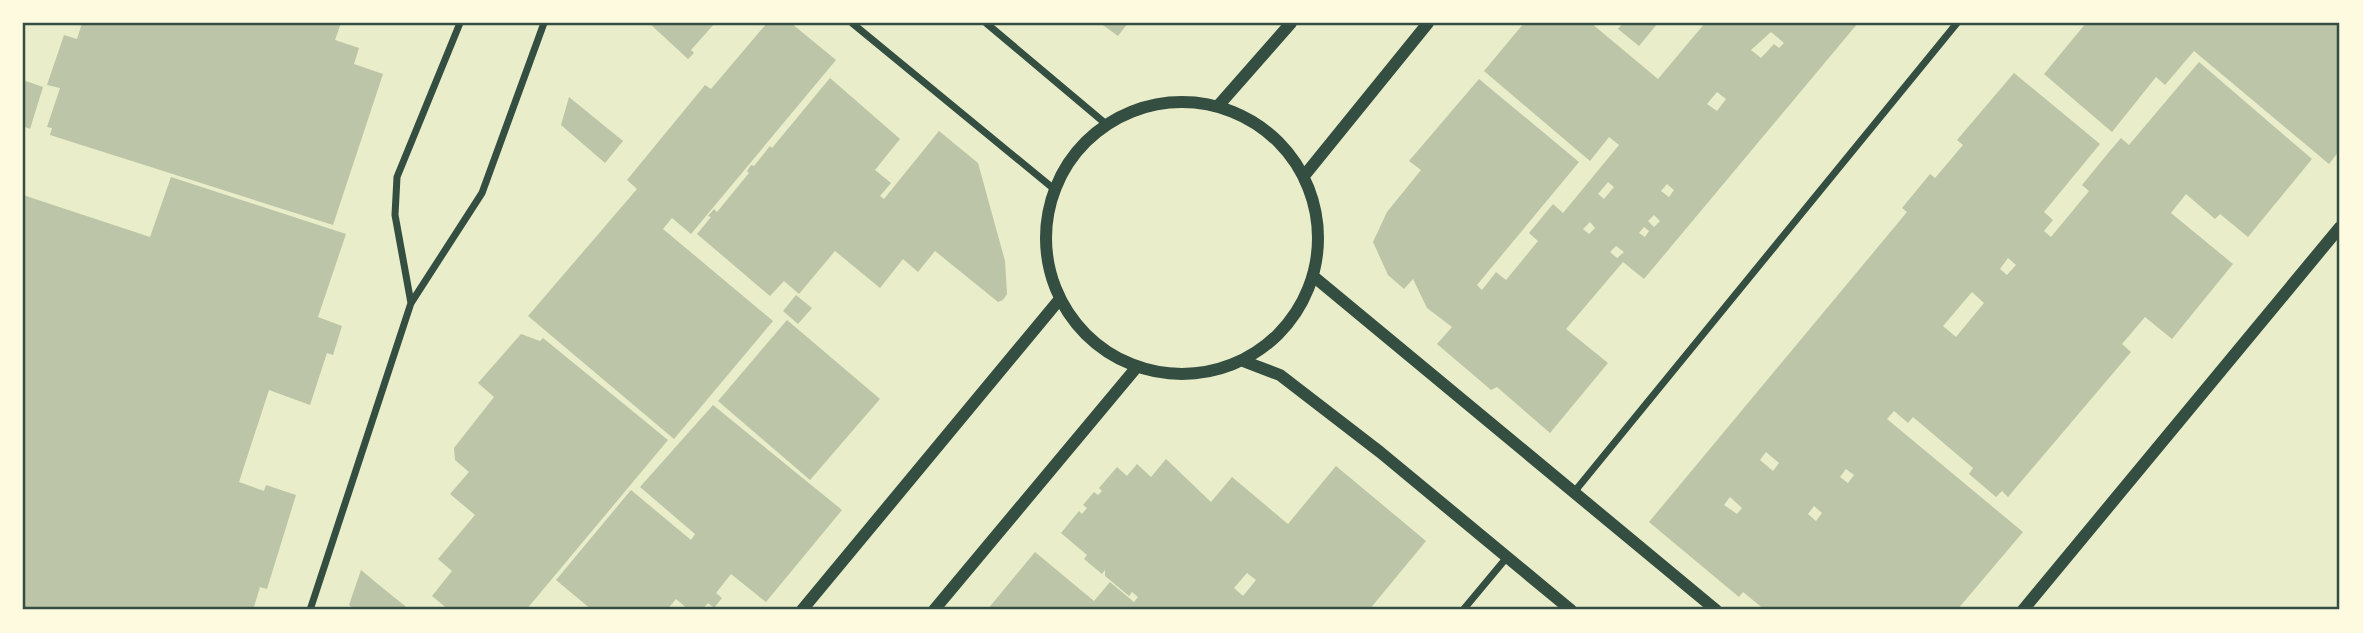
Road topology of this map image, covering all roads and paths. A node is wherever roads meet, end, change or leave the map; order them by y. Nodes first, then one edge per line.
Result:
1 (460, 23) edge
2 (544, 23) edge
3 (852, 23) edge
4 (986, 23) edge
5 (1290, 23) edge
6 (1428, 23) edge
7 (1957, 23) edge
8 (1218, 106) junction
9 (1106, 124) junction
10 (1304, 176) junction
11 (1054, 189) junction
12 (2340, 227) edge
13 (1313, 276) junction
14 (1059, 300) junction
15 (411, 303) junction
16 (1243, 361) junction
17 (1136, 368) junction
18 (1575, 491) junction
19 (1508, 556) junction
20 (310, 610) edge
21 (802, 610) edge
22 (934, 610) edge
23 (1463, 610) edge
24 (1571, 610) edge
25 (1716, 610) edge
26 (2023, 610) edge

1 - 15 street
2 - 15 street
3 - 11 street
4 - 9 street
5 - 8 street
6 - 10 street
7 - 18 street
8 - 9 street
8 - 10 street
9 - 11 street
10 - 13 street
11 - 14 street
12 - 26 street
13 - 16 street
13 - 18 street
14 - 17 street
14 - 21 street
15 - 20 street
16 - 17 street
16 - 19 street
17 - 22 street
18 - 25 street
19 - 23 street
19 - 24 street

